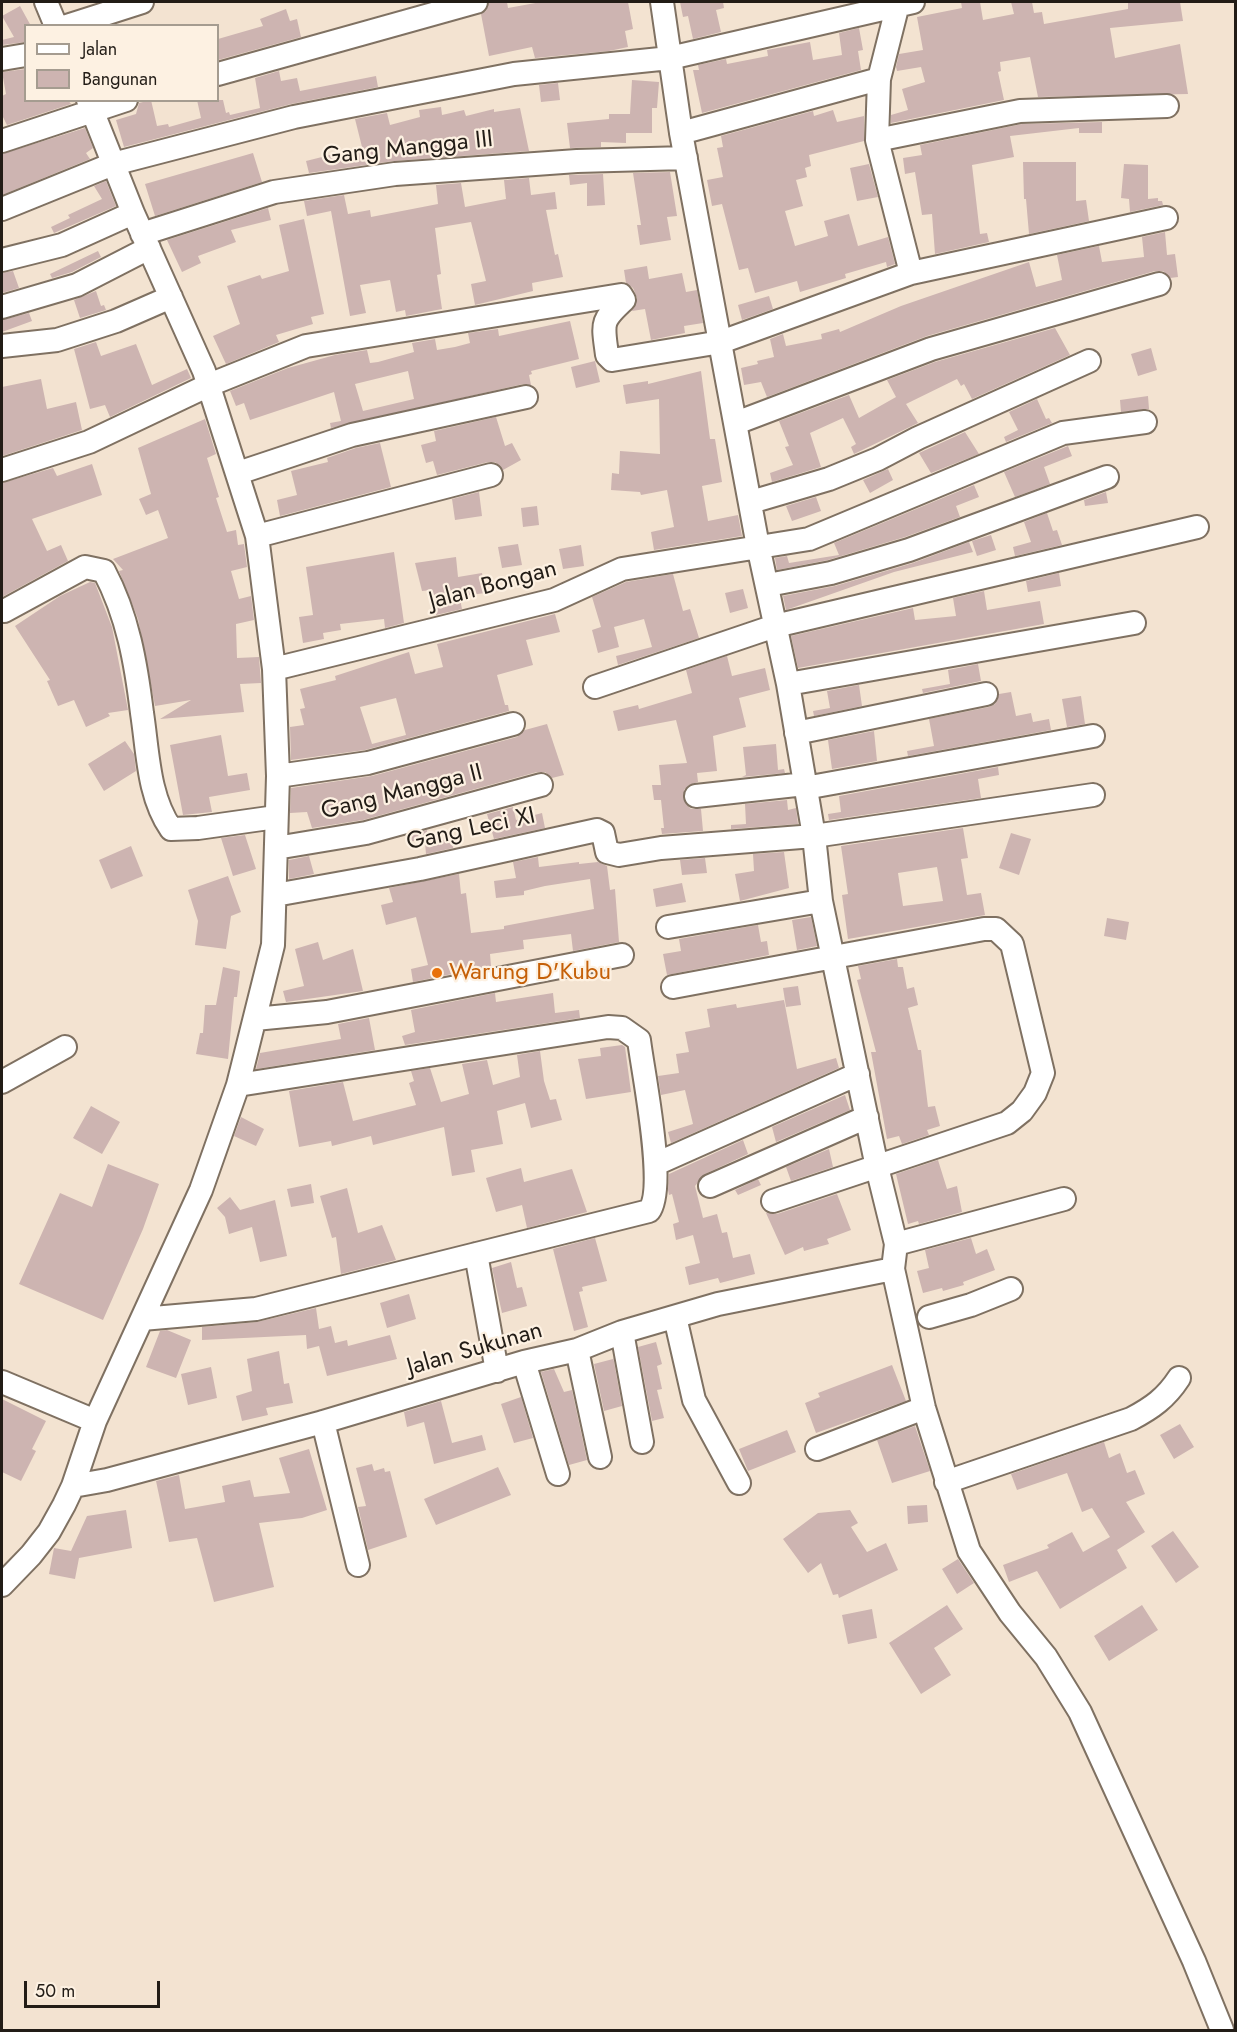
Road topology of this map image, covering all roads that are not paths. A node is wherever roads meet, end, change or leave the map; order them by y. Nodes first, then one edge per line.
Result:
1 (46, 2) edge
2 (142, 2) edge
3 (476, 2) edge
4 (662, 2) edge
5 (905, 3) edge
6 (55, 24) edge
7 (73, 24) edge
8 (24, 55) edge
9 (670, 58) junction
10 (2, 59) edge
11 (219, 74) edge
12 (879, 79) junction
13 (112, 102) edge
14 (90, 105) edge
15 (1167, 106) dead end
16 (681, 133) junction
17 (877, 140) junction
18 (2, 141) edge
19 (686, 158) junction
20 (113, 164) junction
21 (2, 209) edge
22 (133, 213) junction
23 (1166, 218) dead end
24 (146, 241) junction
25 (2, 260) edge
26 (911, 273) junction
27 (1159, 284) dead end
28 (171, 297) junction
29 (2, 307) edge
30 (721, 342) junction
31 (2, 346) edge
32 (1089, 361) dead end
33 (209, 386) junction
34 (526, 397) dead end
35 (1145, 422) dead end
36 (736, 423) junction
37 (2, 470) edge
38 (238, 473) junction
39 (491, 476) dead end
40 (1107, 477) dead end
41 (751, 502) junction
42 (1197, 527) dead end
43 (257, 536) junction
44 (760, 548) junction
45 (768, 585) junction
46 (4, 611) dead end
47 (1134, 623) dead end
48 (775, 626) junction
49 (274, 669) junction
50 (788, 684) junction
51 (595, 687) dead end
52 (986, 694) dead end
53 (513, 724) dead end
54 (796, 733) junction
55 (1093, 736) dead end
56 (278, 776) junction
57 (541, 785) dead end
58 (805, 786) junction
59 (1093, 795) dead end
60 (696, 796) dead end
61 (276, 817) junction
62 (814, 837) junction
63 (276, 848) junction
64 (275, 895) junction
65 (821, 901) junction
66 (668, 927) dead end
67 (622, 955) dead end
68 (833, 959) junction
69 (673, 987) dead end
70 (255, 1020) junction
71 (65, 1047) dead end
72 (858, 1074) junction
73 (2, 1082) edge
74 (238, 1085) junction
75 (867, 1117) junction
76 (656, 1164) junction
77 (877, 1167) junction
78 (710, 1186) dead end
79 (1064, 1198) dead end
80 (773, 1201) dead end
81 (896, 1244) junction
82 (476, 1254) junction
83 (892, 1269) junction
84 (1011, 1289) dead end
85 (675, 1317) junction
86 (142, 1319) junction
87 (918, 1320) junction
88 (622, 1332) junction
89 (577, 1350) junction
90 (524, 1362) junction
91 (497, 1371) junction
92 (1179, 1378) dead end
93 (2, 1382) edge
94 (924, 1408) junction
95 (95, 1421) junction
96 (323, 1422) junction
97 (642, 1442) dead end
98 (817, 1449) dead end
99 (600, 1457) dead end
100 (558, 1474) dead end
101 (946, 1482) junction
102 (739, 1483) dead end
103 (73, 1486) junction
104 (358, 1565) dead end
105 (2, 1585) edge
106 (1222, 2031) edge

1 - 6 street
2 - 7 street
3 - 11 street
4 - 9 street
5 - 9 street
5 - 12 street
8 - 10 street
9 - 16 street
9 - 20 street
12 - 16 street
12 - 17 street
13 - 14 street
14 - 18 street
14 - 20 street
15 - 17 street
16 - 19 street
17 - 26 street
19 - 24 street, Gang Mangga III
19 - 30 street
20 - 21 street
20 - 22 street
22 - 24 street
22 - 25 street
23 - 26 street
24 - 28 street
24 - 29 street, Gang Mangga III
26 - 30 street
27 - 36 street
28 - 31 street
28 - 33 street
30 - 33 street
30 - 36 street
32 - 41 street
33 - 37 street
33 - 38 street
34 - 38 street
35 - 44 street, Jalan Bongan
36 - 41 street
38 - 43 street
39 - 43 street
40 - 45 street
41 - 44 street
42 - 48 street
43 - 49 street
44 - 45 street
44 - 49 street, Jalan Bongan
45 - 48 street
46 - 61 street
47 - 50 street
48 - 50 street
48 - 51 street
49 - 56 street
50 - 54 street
52 - 54 street
53 - 56 street
54 - 58 street
55 - 58 street
56 - 61 street
57 - 63 street, Gang Mangga II
58 - 60 street
58 - 62 street
59 - 62 street
61 - 63 street
62 - 64 street, Gang Leci XI
62 - 65 street
63 - 64 street
64 - 70 street
65 - 66 street
65 - 68 street
67 - 70 street
68 - 69 street
68 - 72 street
68 - 77 street
70 - 74 street
71 - 73 street
72 - 75 street
72 - 76 street
74 - 76 street
74 - 86 street
75 - 77 street
75 - 78 street
76 - 82 street
77 - 80 street
77 - 81 street
79 - 81 street
81 - 83 street
82 - 86 street
82 - 91 street
83 - 85 street, Jalan Sukunan
83 - 87 street
84 - 87 street
85 - 88 street, Jalan Sukunan
85 - 102 street
86 - 95 street
87 - 94 street
88 - 89 street, Jalan Sukunan
88 - 97 street
89 - 90 street, Jalan Sukunan
89 - 99 street
90 - 91 street, Jalan Sukunan
90 - 100 street
91 - 96 street, Jalan Sukunan
92 - 101 street
93 - 95 street
94 - 98 street
94 - 101 street
95 - 103 street
96 - 103 street, Jalan Sukunan
96 - 104 street
101 - 106 street
103 - 105 street

